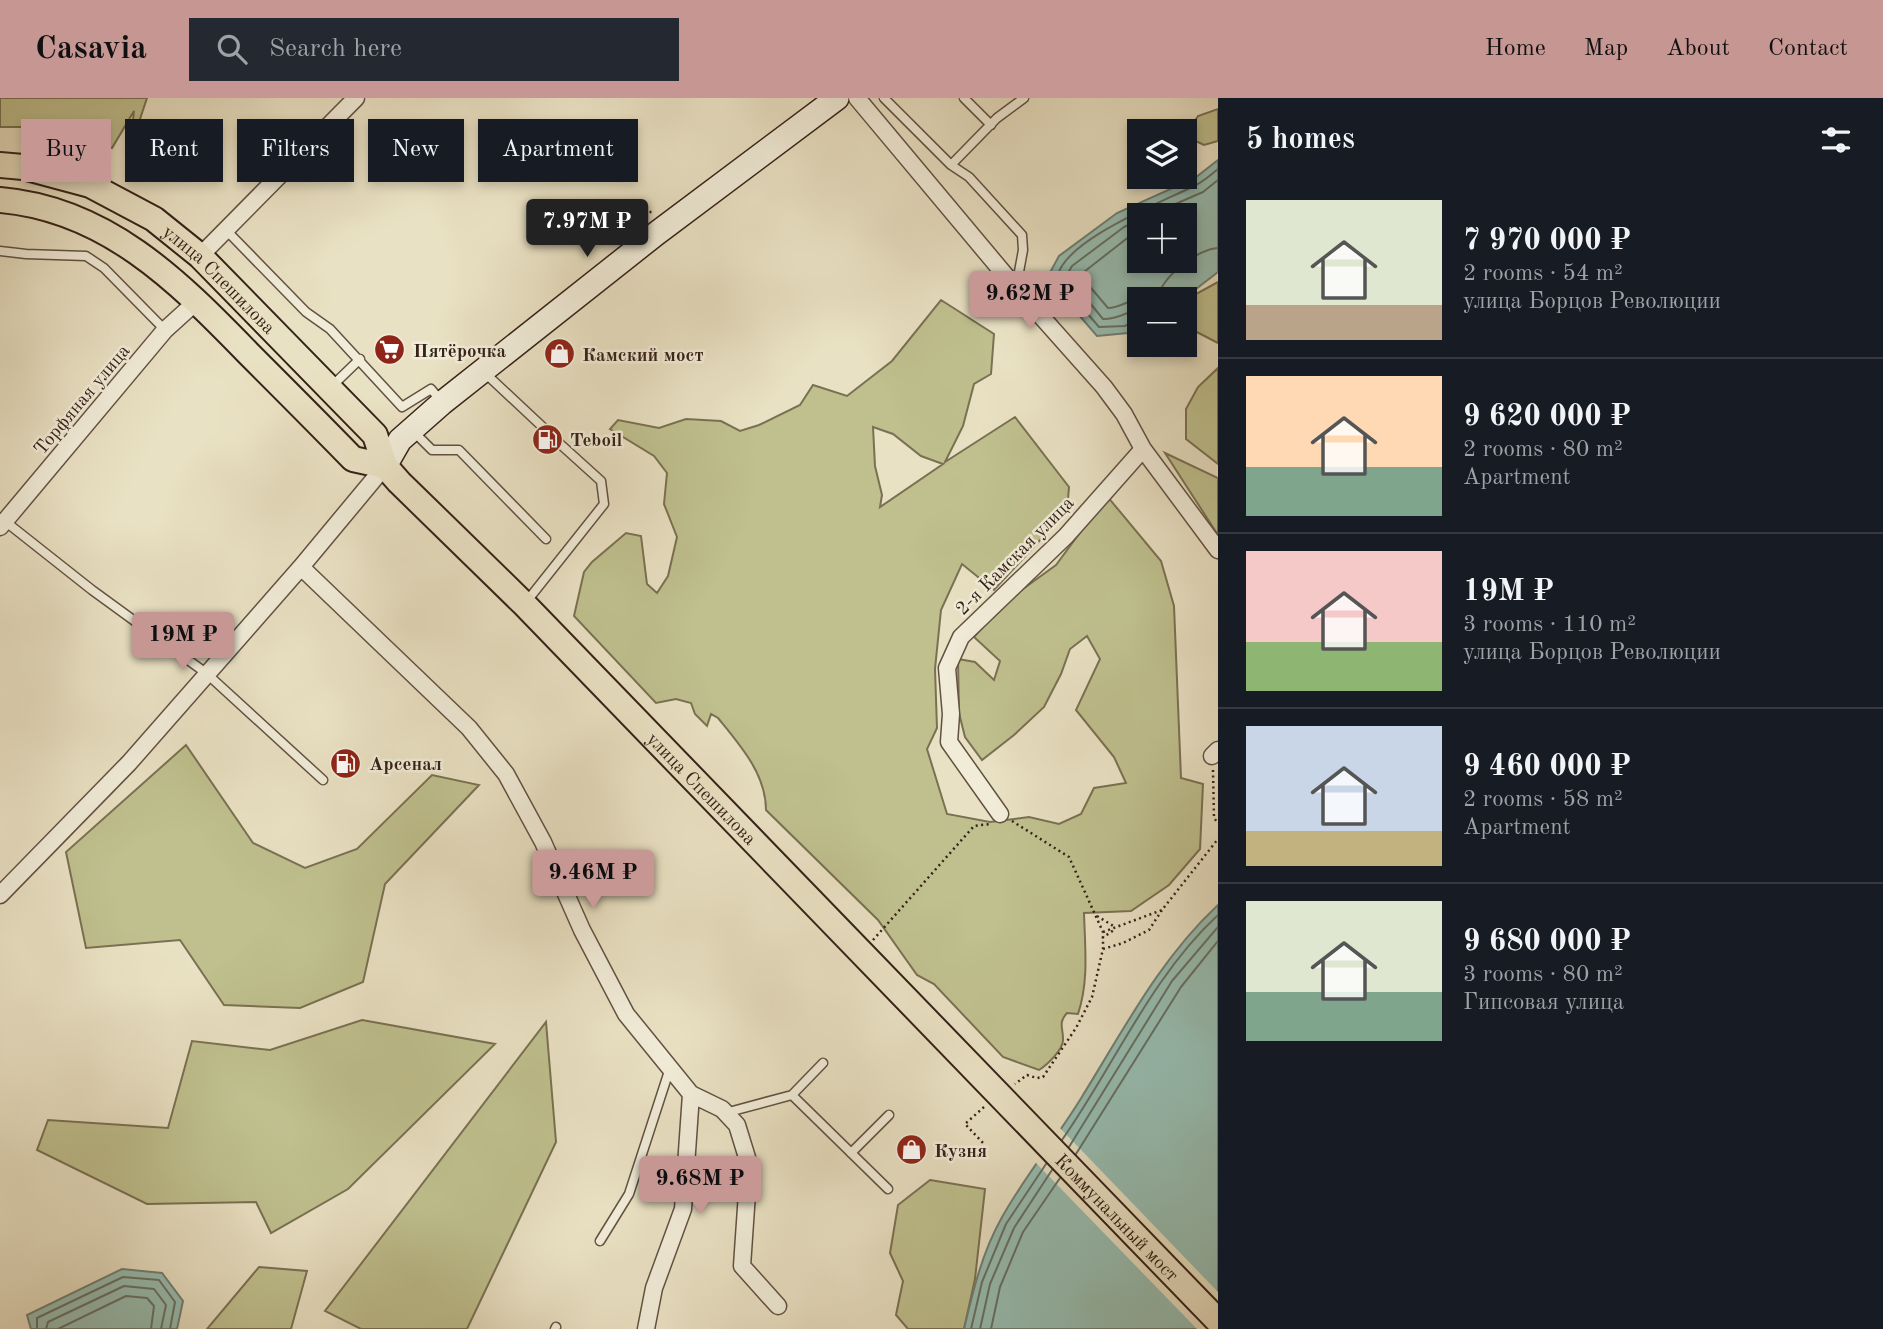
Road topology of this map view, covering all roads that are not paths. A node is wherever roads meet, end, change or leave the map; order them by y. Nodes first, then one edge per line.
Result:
1 (356, 98) edge
2 (837, 98) edge
3 (858, 98) edge
4 (884, 98) edge
5 (964, 98) edge
6 (1024, 98) edge
7 (990, 124) junction
8 (0, 165) edge
9 (951, 165) junction
10 (0, 200) edge
11 (25, 202) junction
12 (0, 208) edge
13 (225, 230) junction
14 (0, 251) edge
15 (200, 256) junction
16 (1016, 288) junction
17 (197, 301) junction
18 (165, 330) junction
19 (360, 359) junction
20 (483, 371) junction
21 (330, 388) junction
22 (442, 403) junction
23 (412, 430) junction
24 (548, 432) dead end
25 (559, 443) dead end
26 (1143, 449) junction
27 (385, 466) junction
28 (3, 524) edge
29 (546, 539) dead end
30 (1218, 550) edge
31 (301, 567) junction
32 (524, 604) junction
33 (206, 673) junction
34 (323, 780) dead end
35 (995, 819) road end
36 (0, 895) edge
37 (823, 1063) dead end
38 (670, 1068) junction
39 (691, 1094) junction
40 (792, 1095) junction
41 (725, 1113) junction
42 (1016, 1113) joint
43 (889, 1115) dead end
44 (851, 1153) junction
45 (888, 1189) dead end
46 (600, 1241) dead end
47 (778, 1306) dead end
48 (1218, 1321) edge
49 (646, 1329) edge

1 - 13 street
2 - 20 street
3 - 16 street
4 - 9 lane
5 - 7 lane
6 - 7 lane
7 - 9 lane
8 - 15 main road, улица Спешилова
9 - 16 lane
10 - 11 main road, улица Спешилова
11 - 12 lane
11 - 17 main road, улица Спешилова
13 - 15 street
13 - 19 lane
14 - 18 lane
15 - 21 main road, улица Спешилова
16 - 26 street
17 - 18 street, Торфяная улица
17 - 27 main road, улица Спешилова
18 - 28 street, Торфяная улица
19 - 21 lane
19 - 22 lane
20 - 22 street
20 - 24 lane
21 - 27 main road, улица Спешилова
22 - 23 street
23 - 27 street
23 - 29 lane
25 - 32 lane
26 - 30 street
26 - 35 street, 2-я Камская улица
27 - 31 street
27 - 32 main road, улица Спешилова
28 - 33 lane
31 - 33 street
31 - 38 street
32 - 42 main road, улица Спешилова
33 - 34 lane
33 - 36 street
37 - 40 lane
38 - 39 street
38 - 46 lane
39 - 41 street
39 - 49 street
40 - 41 lane
40 - 44 lane
41 - 47 street
42 - 48 main road, Коммунальный мост
43 - 44 lane
44 - 45 lane

